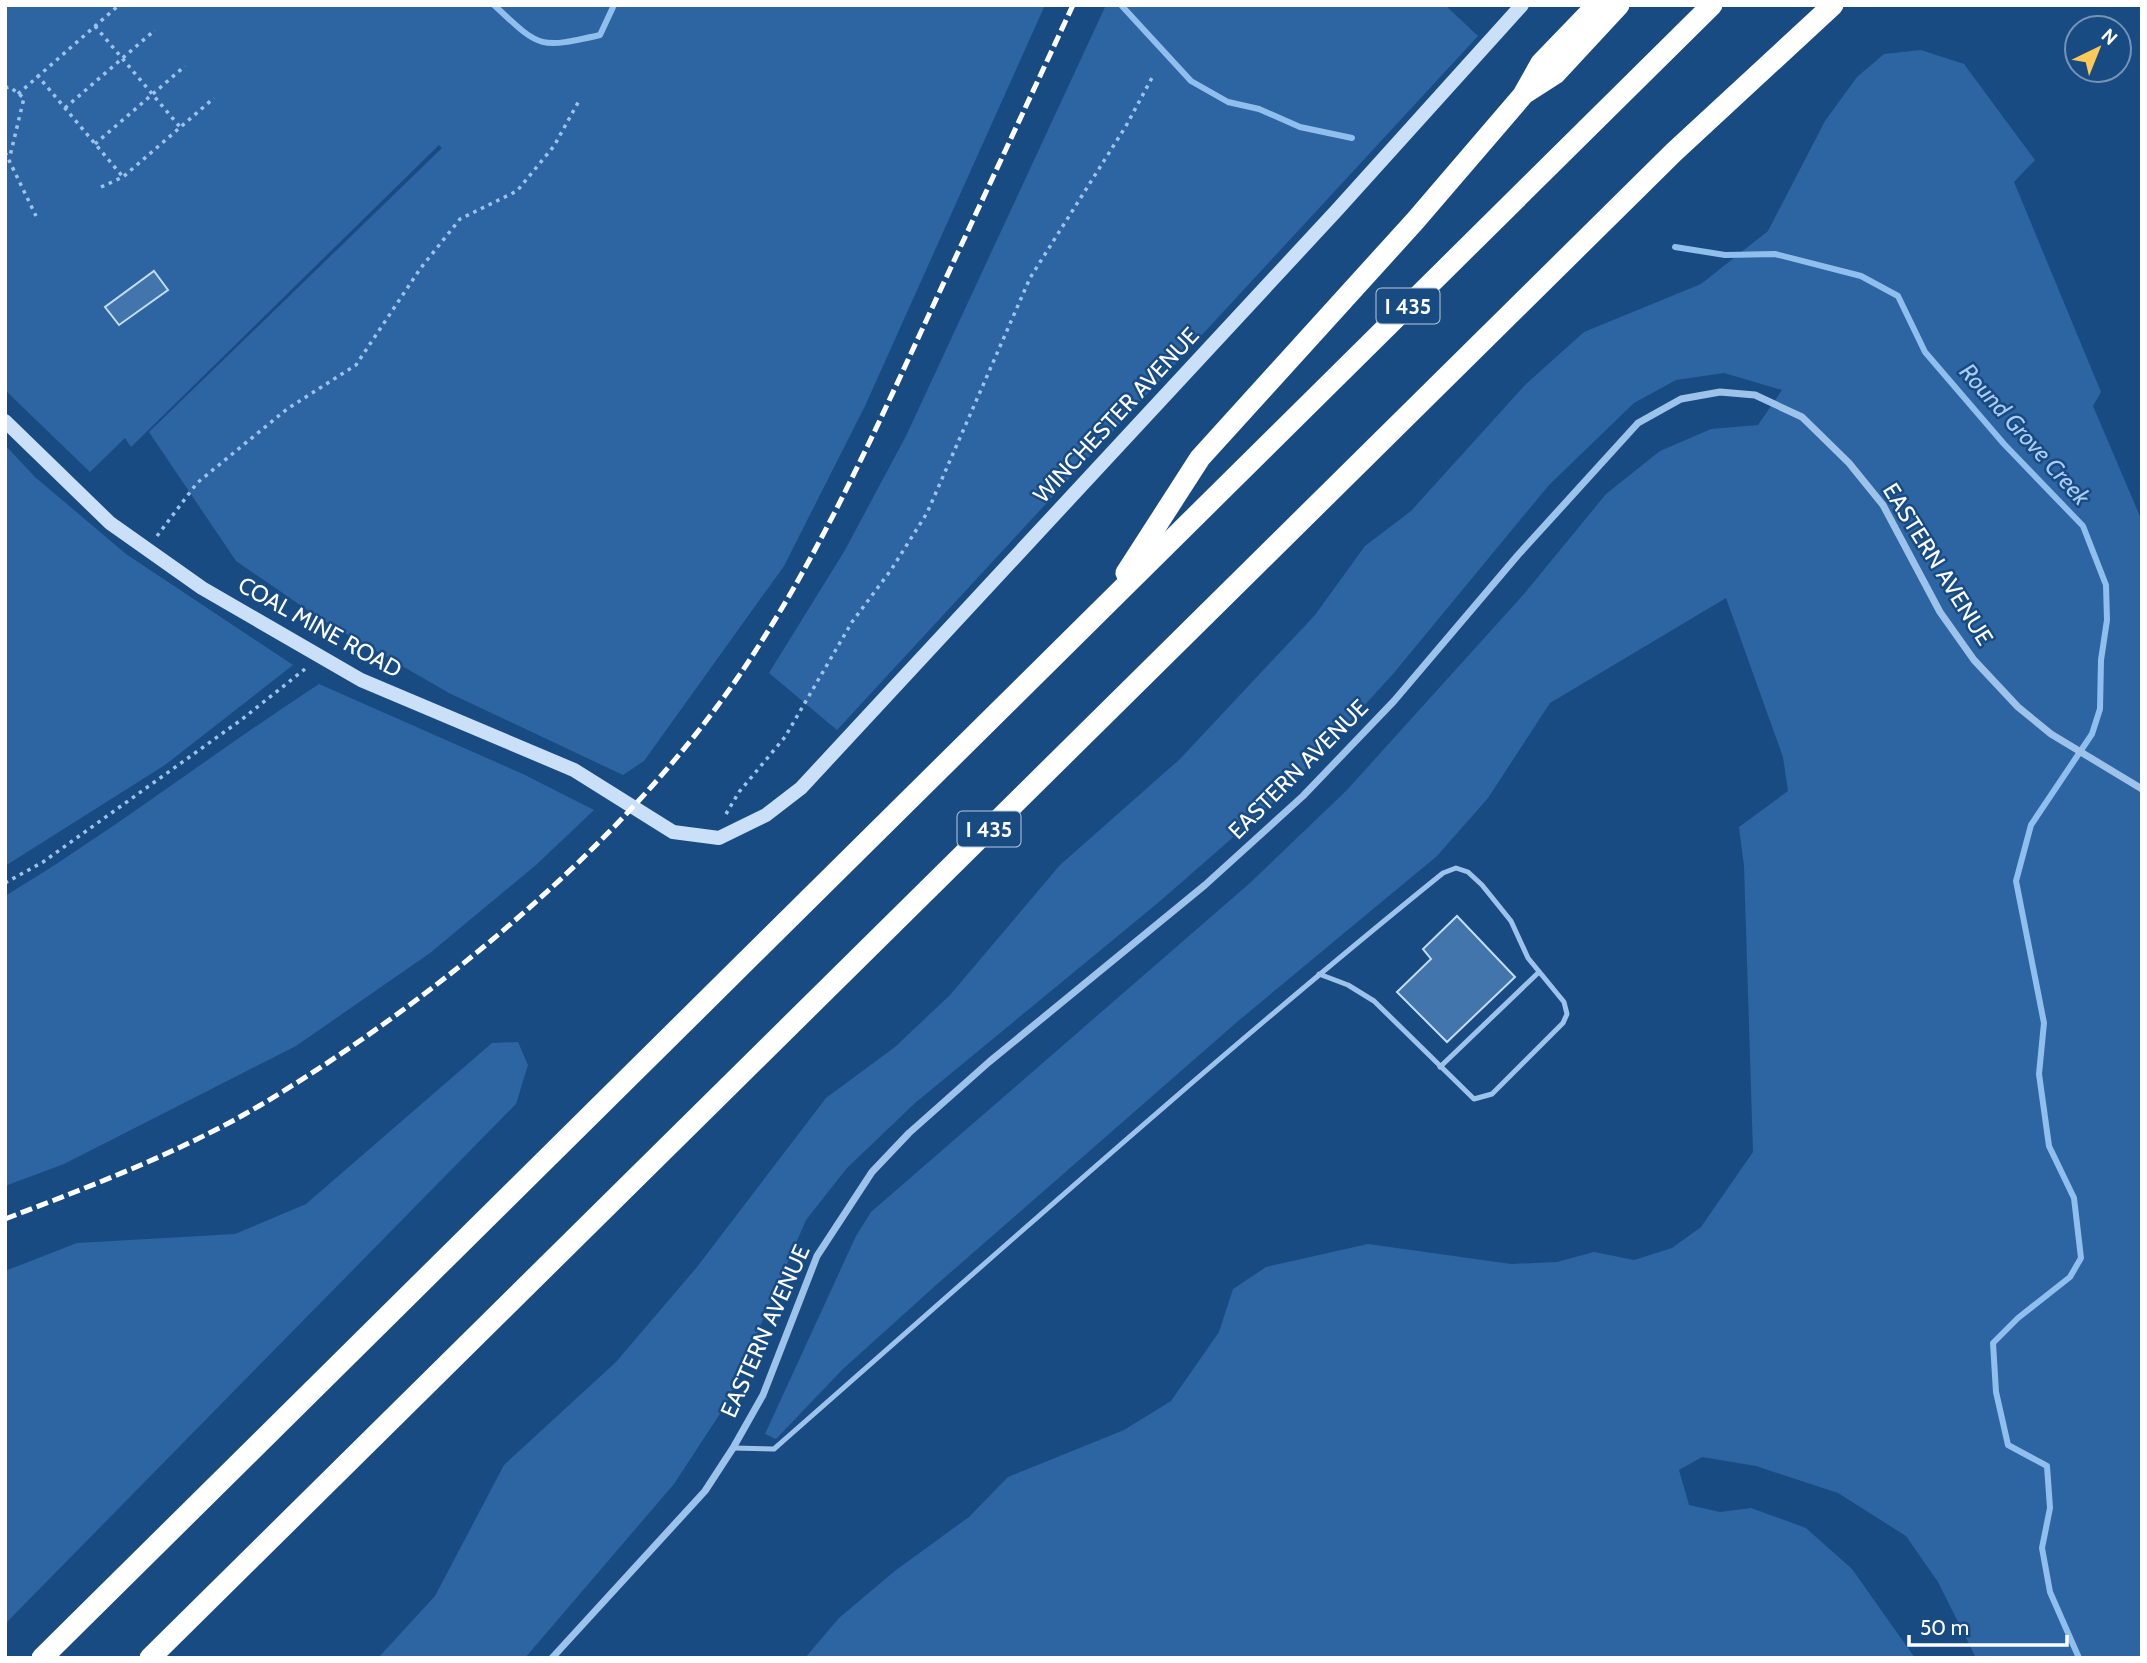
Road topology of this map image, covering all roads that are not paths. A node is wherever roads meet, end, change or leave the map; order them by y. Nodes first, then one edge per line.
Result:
1 (1522, 5) edge
2 (1597, 5) edge
3 (1619, 5) edge
4 (1712, 5) edge
5 (1833, 5) edge
6 (1523, 95) junction
7 (5, 421) edge
8 (1104, 607) junction
9 (2141, 789) edge
10 (720, 836) joint
11 (1539, 972) junction
12 (1319, 974) junction
13 (1440, 1067) junction
14 (733, 1448) junction
15 (42, 1658) edge
16 (150, 1658) edge
17 (552, 1658) edge

1 - 10 street, WINCHESTER AVENUE
2 - 6 highway
3 - 6 highway
4 - 8 highway, I 435
5 - 16 highway, I 435
6 - 8 highway
7 - 10 street, COAL MINE ROAD
8 - 15 highway, I 435
9 - 14 street, EASTERN AVENUE
11 - 12 lane
11 - 13 lane
11 - 13 lane
12 - 13 lane
12 - 14 lane
14 - 17 street, EASTERN AVENUE

